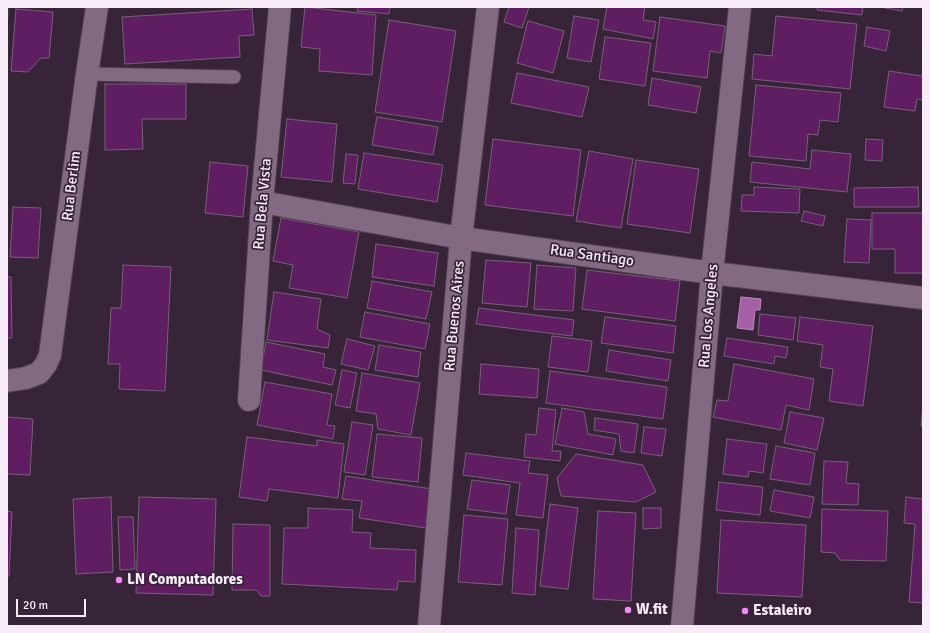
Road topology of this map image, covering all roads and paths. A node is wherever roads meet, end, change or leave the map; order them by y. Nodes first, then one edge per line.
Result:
1 (96, 7) edge
2 (280, 7) edge
3 (488, 7) edge
4 (740, 7) edge
5 (87, 74) junction
6 (234, 77) dead end
7 (262, 202) junction
8 (461, 238) junction
9 (712, 273) junction
10 (923, 298) edge
11 (7, 381) edge
12 (249, 400) dead end
13 (430, 626) edge
14 (682, 626) edge

1 - 5 street, Rua Berlim
2 - 7 street, Rua Bela Vista
3 - 8 street, Rua Buenos Aires
4 - 9 street, Rua Los Angeles
5 - 6 lane
5 - 11 street, Rua Berlim
7 - 8 street, Rua Santiago
7 - 12 street, Rua Bela Vista
8 - 9 street, Rua Santiago
8 - 13 street, Rua Buenos Aires
9 - 10 street, Rua Santiago
9 - 14 street, Rua Los Angeles

